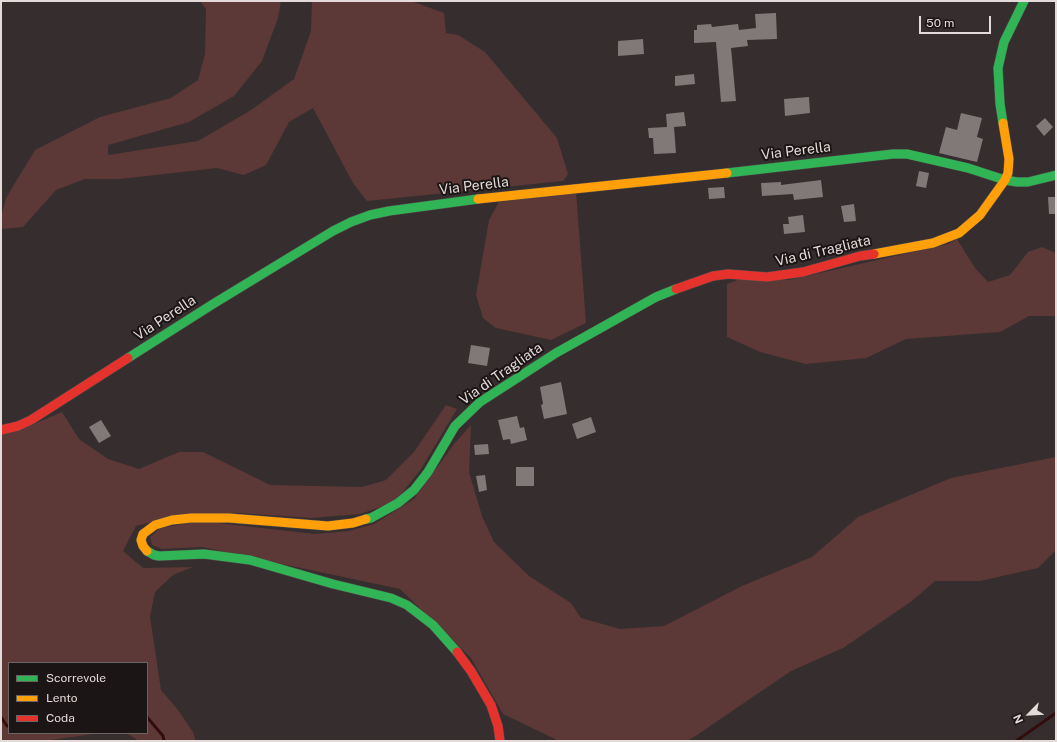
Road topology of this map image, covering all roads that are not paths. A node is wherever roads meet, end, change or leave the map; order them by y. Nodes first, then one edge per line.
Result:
1 (1024, 1) edge
2 (1056, 176) edge
3 (1004, 180) junction
4 (1, 430) edge
5 (500, 741) edge

1 - 3 street, Via di Tragliata
2 - 3 street, Via Perella
3 - 4 street, Via Perella
3 - 5 street, Via di Tragliata

